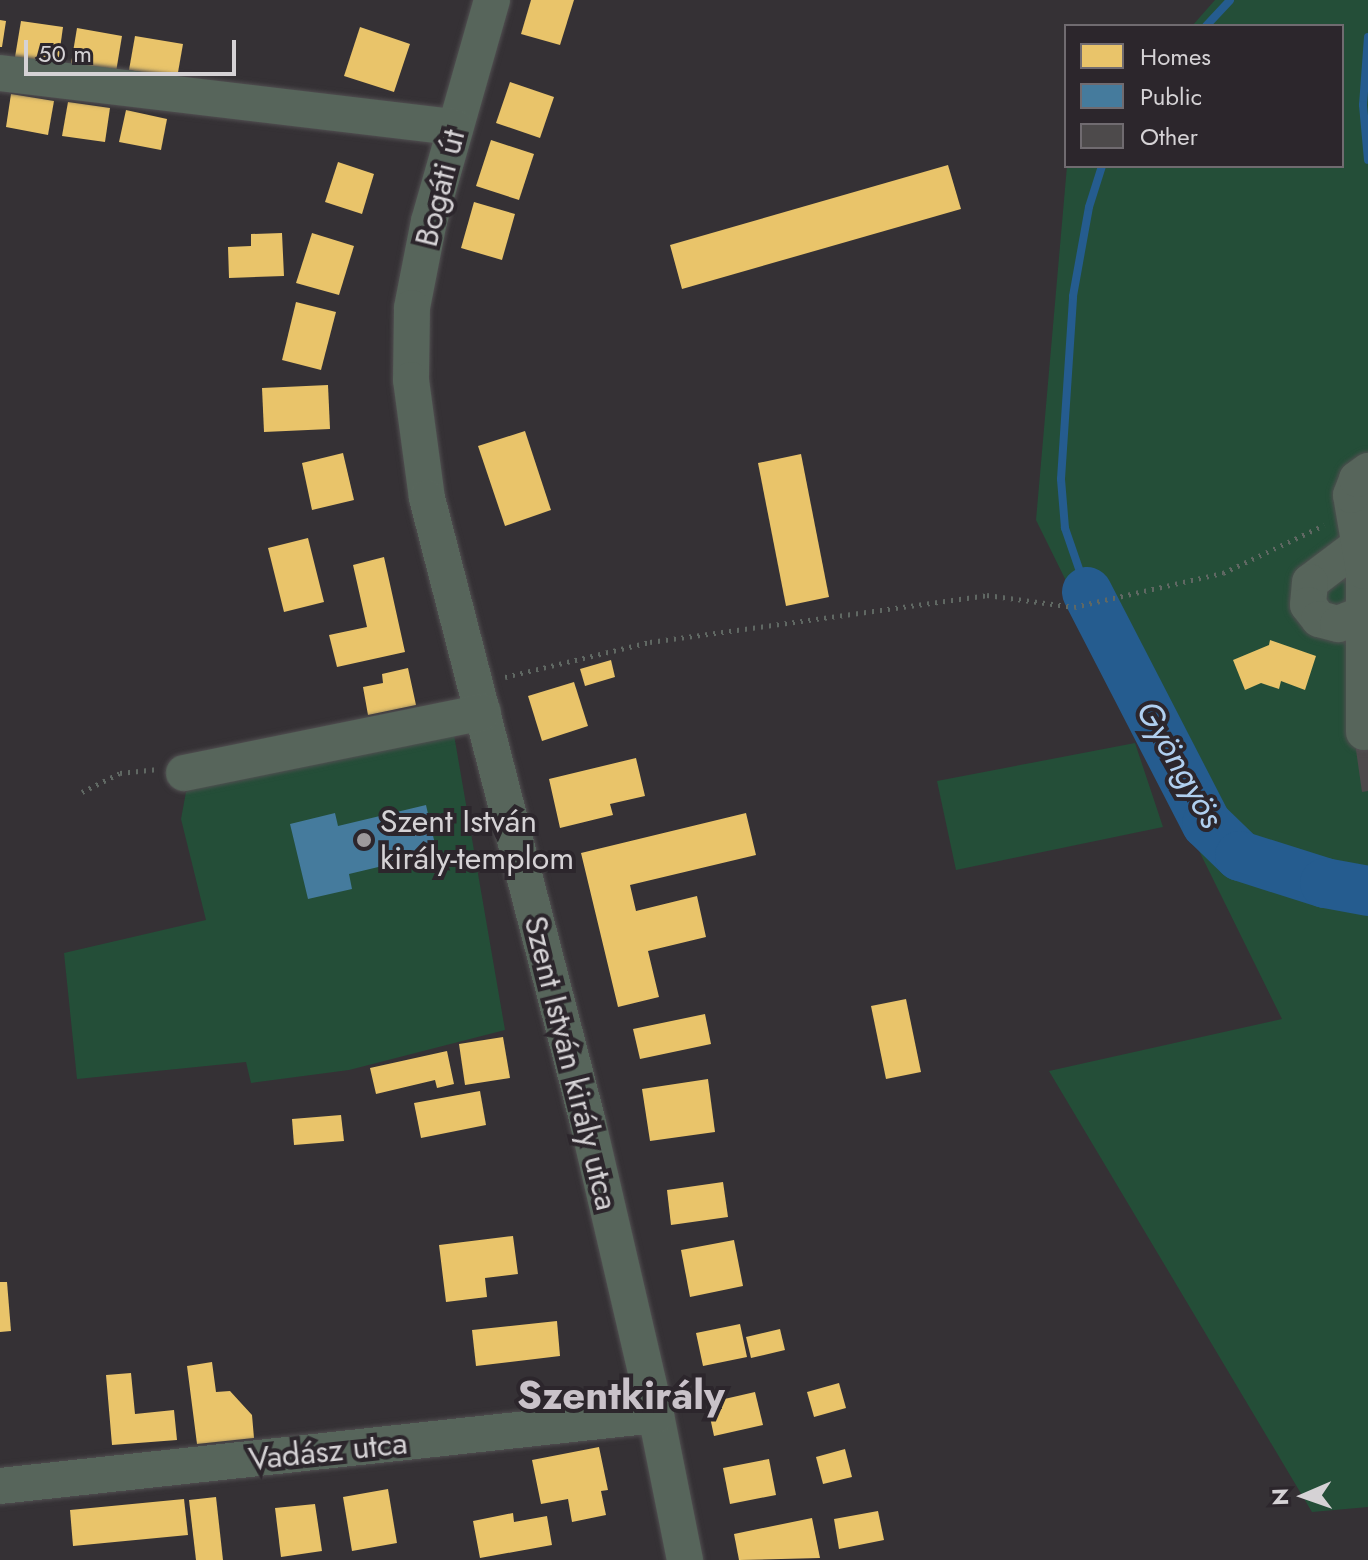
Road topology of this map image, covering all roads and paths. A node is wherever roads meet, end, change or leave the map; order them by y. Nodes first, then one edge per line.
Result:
1 (492, 0) edge
2 (0, 73) edge
3 (455, 127) junction
4 (411, 380) joint
5 (1368, 471) edge
6 (1355, 528) junction
7 (1365, 613) junction
8 (480, 697) junction
9 (1364, 732) dead end
10 (184, 773) joint
11 (82, 792) dead end
12 (656, 1415) junction
13 (0, 1486) edge
14 (685, 1560) edge

1 - 3 street, Bogáti út
2 - 3 street
3 - 4 street, Bogáti út
4 - 8 street, Szent István király utca
5 - 6 street
6 - 7 street
6 - 7 street
6 - 8 path
7 - 9 street
8 - 10 street
8 - 12 street, Szent István király utca
10 - 11 path
12 - 13 street, Vadász utca
12 - 14 street, Szent István király utca

